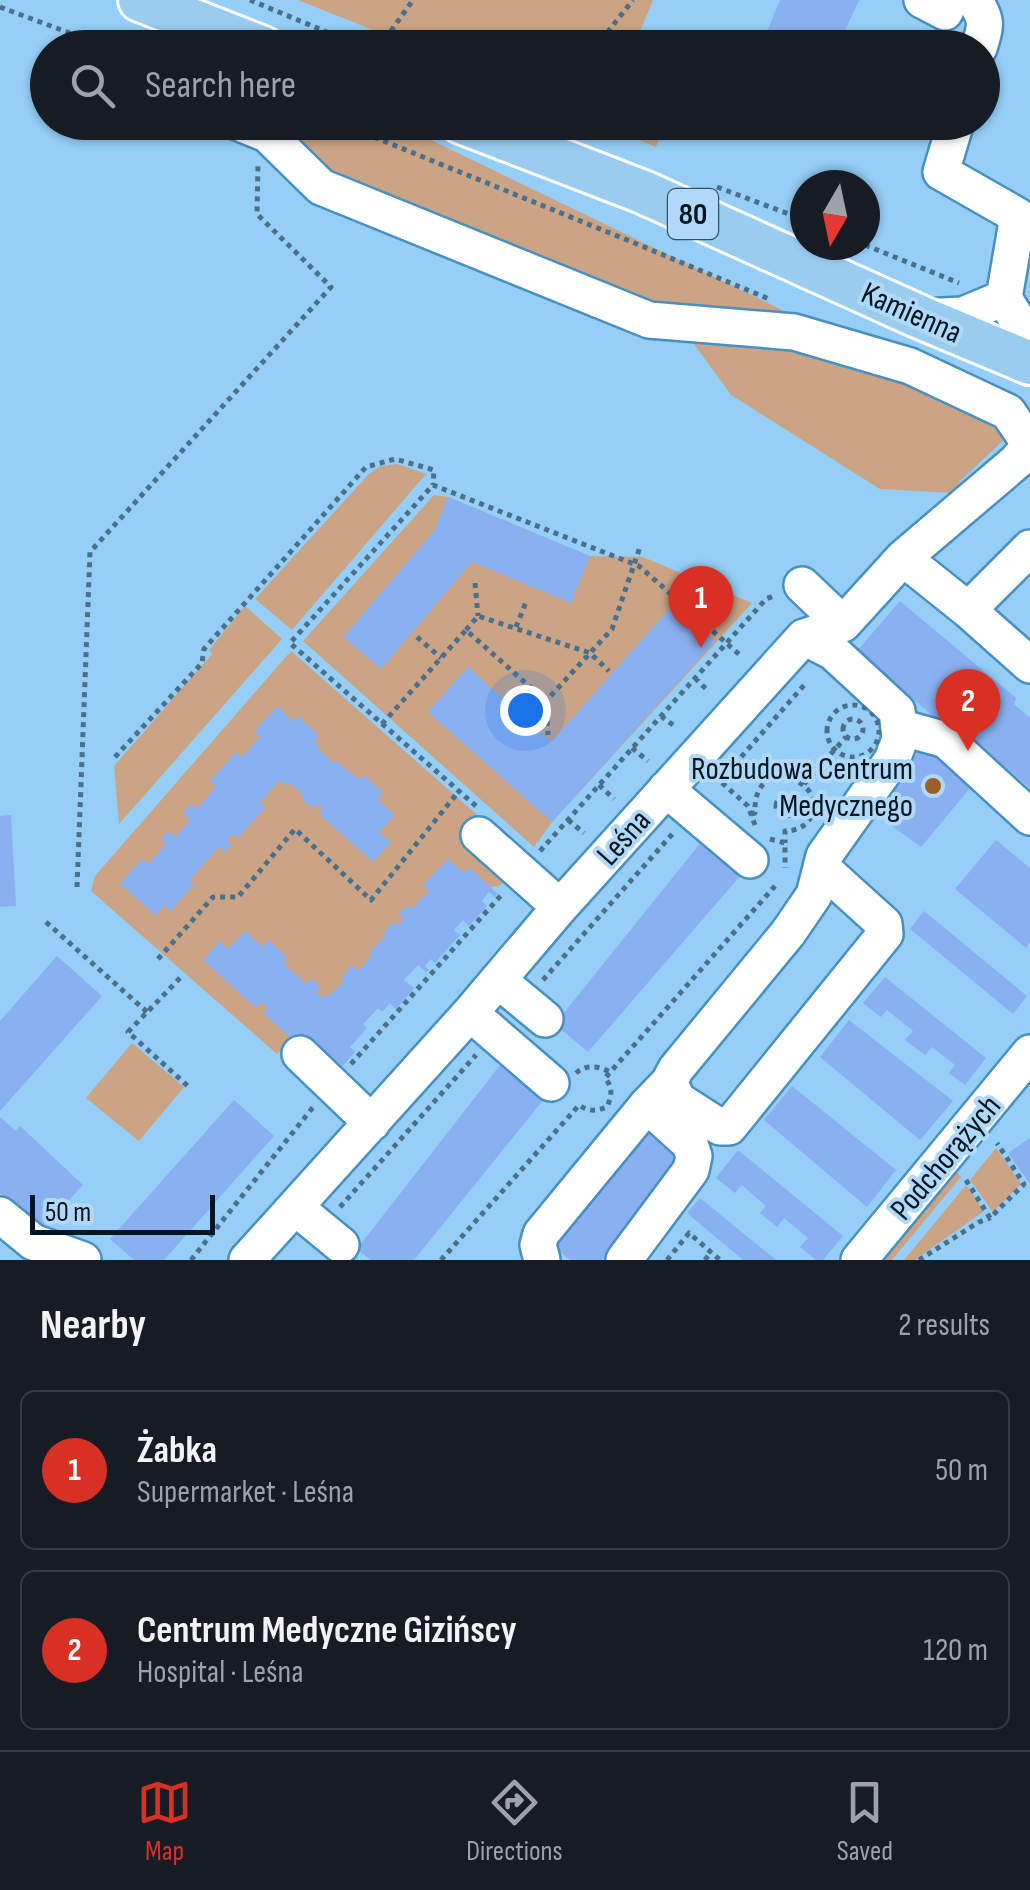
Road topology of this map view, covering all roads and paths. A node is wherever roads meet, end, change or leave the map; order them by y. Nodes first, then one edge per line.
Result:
1 (140, 0) edge
2 (250, 0) edge
3 (414, 0) edge
4 (633, 0) edge
5 (922, 0) edge
6 (950, 0) edge
7 (974, 0) edge
8 (0, 6) edge
9 (62, 30) edge
10 (217, 30) edge
11 (321, 30) edge
12 (391, 30) dead end
13 (610, 30) edge
14 (985, 30) edge
15 (258, 140) edge
16 (264, 140) edge
17 (381, 140) edge
18 (508, 140) edge
19 (951, 140) edge
20 (880, 250) edge
21 (988, 293) junction
22 (780, 304) dead end
23 (920, 318) junction
24 (1030, 342) edge
25 (1030, 363) edge
26 (992, 482) junction
27 (433, 485) junction
28 (1030, 492) edge
29 (640, 547) dead end
30 (1030, 548) edge
31 (903, 558) junction
32 (635, 564) junction
33 (475, 583) dead end
34 (802, 585) joint
35 (526, 602) dead end
36 (968, 610) junction
37 (478, 616) junction
38 (516, 627) junction
39 (466, 630) junction
40 (418, 637) dead end
41 (827, 638) junction
42 (726, 643) junction
43 (590, 654) junction
44 (741, 656) dead end
45 (441, 658) junction
46 (1030, 665) edge
47 (609, 670) dead end
48 (694, 678) junction
49 (710, 692) dead end
50 (546, 701) junction
51 (661, 716) junction
52 (382, 724) junction
53 (899, 726) junction
54 (677, 728) dead end
55 (826, 731) junction
56 (548, 735) dead end
57 (632, 748) junction
58 (834, 750) junction
59 (115, 757) dead end
60 (657, 775) junction
61 (786, 779) junction
62 (804, 784) junction
63 (599, 785) junction
64 (459, 791) junction
65 (784, 796) junction
66 (614, 799) dead end
67 (750, 814) junction
68 (785, 817) junction
69 (1030, 817) edge
70 (568, 820) junction
71 (480, 822) joint
72 (785, 831) junction
73 (584, 833) dead end
74 (786, 843) junction
75 (782, 869) junction
76 (522, 872) junction
77 (77, 887) dead end
78 (560, 907) junction
79 (46, 922) dead end
80 (158, 959) dead end
81 (180, 978) dead end
82 (498, 980) junction
83 (147, 1012) junction
84 (470, 1013) junction
85 (546, 1020) dead end
86 (300, 1054) dead end
87 (1030, 1054) edge
88 (610, 1072) junction
89 (333, 1084) junction
90 (190, 1088) dead end
91 (562, 1090) junction
92 (658, 1093) junction
93 (574, 1112) junction
94 (372, 1123) junction
95 (997, 1142) dead end
96 (966, 1180) dead end
97 (296, 1208) junction
98 (0, 1215) edge
99 (990, 1218) junction
100 (341, 1245) dead end
101 (711, 1252) junction
102 (83, 1260) edge
103 (191, 1260) edge
104 (247, 1260) edge
105 (441, 1260) edge
106 (542, 1260) edge
107 (624, 1260) edge
108 (667, 1260) edge
109 (705, 1260) edge
110 (720, 1260) edge
111 (859, 1260) edge
112 (919, 1260) edge

1 - 10 main road
2 - 11 path
3 - 12 path
4 - 13 path
5 - 6 street
7 - 14 street
8 - 9 path
15 - 77 path
16 - 26 street, Leśna
17 - 22 path
18 - 23 main road, Kamienna / 80
19 - 21 street
20 - 21 path
21 - 23 street
21 - 24 street
23 - 25 main road, Kamienna / 80
26 - 28 street
26 - 31 street, Leśna
27 - 32 path
27 - 52 path
27 - 59 path
29 - 32 path
30 - 36 street
31 - 36 street
31 - 41 street, Leśna
32 - 42 path
32 - 43 path
33 - 37 path
34 - 41 street
34 - 42 path
35 - 38 path
36 - 46 street
37 - 38 path
37 - 39 path
38 - 43 path
39 - 45 path
39 - 50 path
40 - 45 path
41 - 53 street
41 - 60 street, Leśna
41 - 67 path
42 - 44 path
42 - 48 path
43 - 47 path
43 - 50 path
45 - 52 path
48 - 49 path
48 - 51 path
50 - 56 path
51 - 54 path
51 - 57 path
52 - 64 path
53 - 69 street
53 - 75 street
55 - 58 path
55 - 58 path
55 - 58 path
57 - 60 path
57 - 63 path
58 - 62 path
60 - 75 street
60 - 78 street, Leśna
61 - 62 path
61 - 65 path
61 - 67 path
62 - 72 path
63 - 66 path
63 - 70 path
64 - 71 path
64 - 80 path
65 - 68 path
65 - 68 path
67 - 74 path
68 - 72 path
70 - 73 path
70 - 76 path
71 - 76 street
72 - 74 path
74 - 75 path
75 - 88 path
75 - 92 street
75 - 92 street
76 - 78 street
76 - 89 path
78 - 82 street, Leśna
79 - 83 path
81 - 83 path
82 - 84 street, Leśna
82 - 85 street
83 - 90 path
84 - 91 street
84 - 94 street, Leśna
86 - 89 street
87 - 111 street, Podchorążych
88 - 91 path
88 - 93 path
89 - 94 street
89 - 103 path
91 - 93 path
92 - 106 street
92 - 107 street
93 - 105 path
94 - 97 street, Leśna
95 - 99 path
96 - 99 path
97 - 100 street
97 - 104 street, Leśna
98 - 102 street
99 - 112 path
101 - 108 path
101 - 109 path
101 - 110 path

